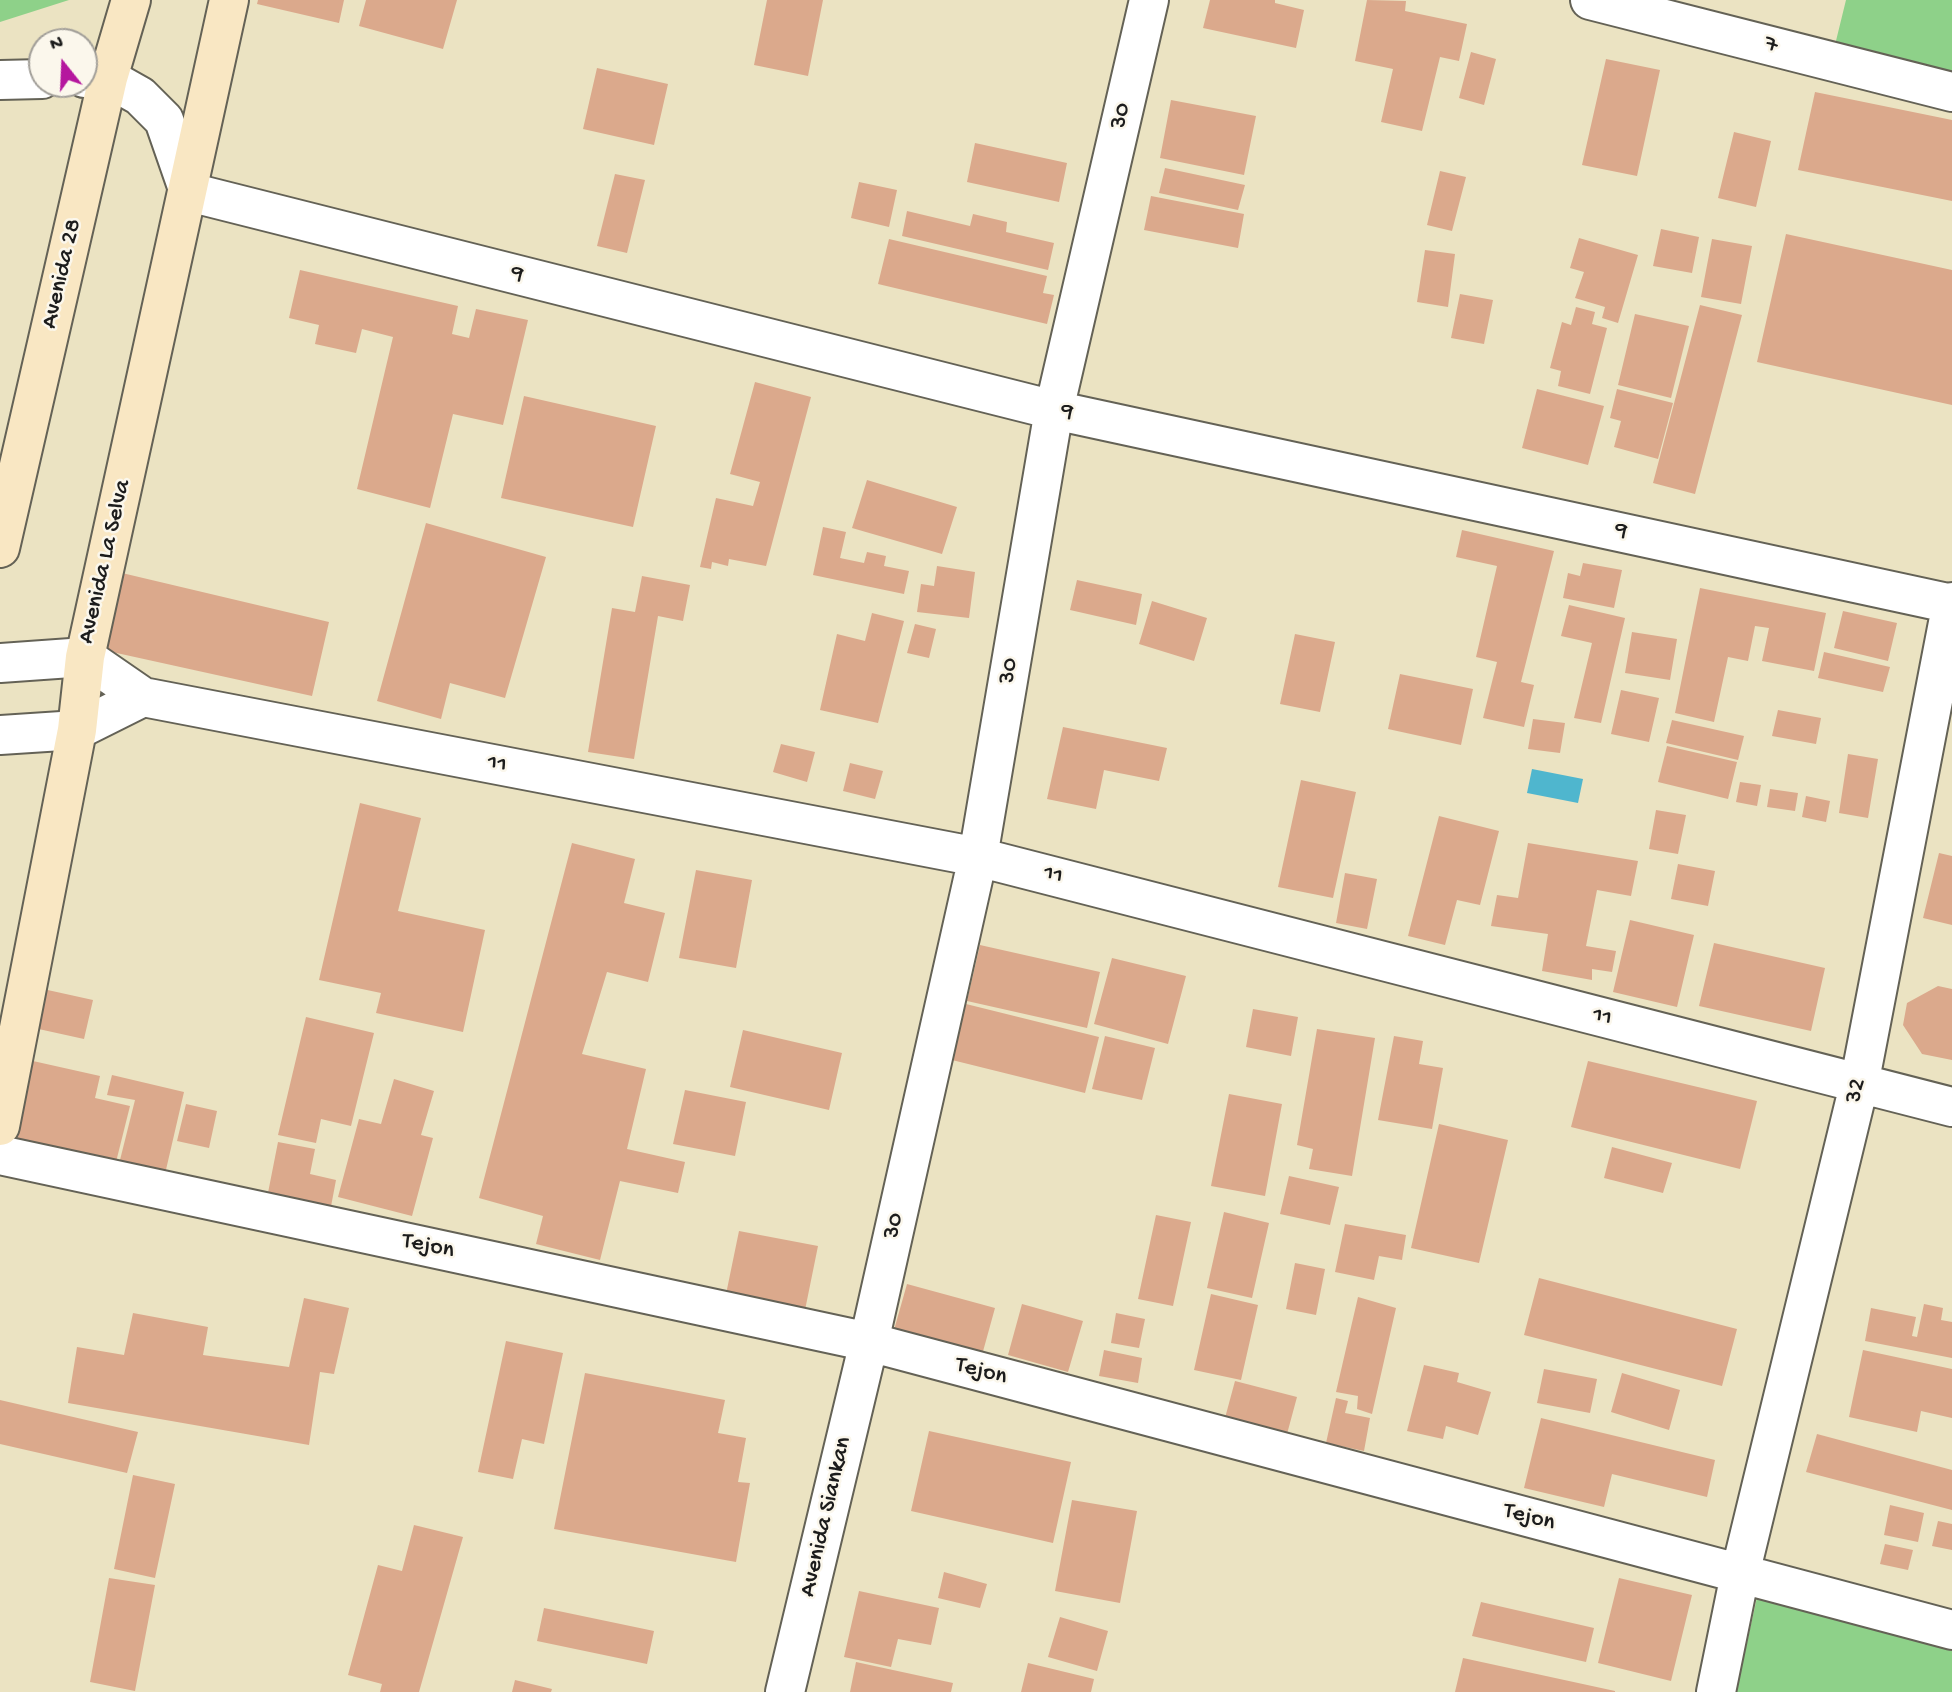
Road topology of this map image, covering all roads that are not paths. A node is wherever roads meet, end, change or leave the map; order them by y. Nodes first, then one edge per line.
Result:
1 (131, 0) edge
2 (229, 0) edge
3 (1149, 0) edge
4 (1590, 0) edge
5 (98, 74) edge
6 (28, 79) edge
7 (98, 79) edge
8 (0, 80) edge
9 (1952, 92) edge
10 (92, 98) edge
11 (189, 192) junction
12 (1054, 410) junction
13 (0, 548) edge
14 (1952, 603) edge
15 (85, 657) junction
16 (0, 663) edge
17 (143, 696) junction
18 (77, 730) junction
19 (0, 735) edge
20 (978, 857) junction
21 (1859, 1085) junction
22 (1952, 1107) edge
23 (0, 1126) edge
24 (0, 1155) edge
25 (869, 1342) junction
26 (1740, 1574) junction
27 (1952, 1630) edge
28 (785, 1692) edge
29 (1716, 1692) edge

1 - 5 street, Avenida 28
2 - 11 street, Avenida La Selva
3 - 12 street, 30
4 - 9 street, 7
6 - 8 street
7 - 11 street
10 - 13 street, Avenida 28
11 - 12 street, 9
11 - 15 street, Avenida La Selva
12 - 14 street, 9
12 - 20 street, 30
14 - 21 street, 32
15 - 16 street
15 - 17 street
15 - 18 street, Avenida La Selva
17 - 18 street
17 - 20 street, 11
18 - 19 street
18 - 23 street, Avenida La Selva
20 - 21 street, 11
20 - 25 street, 30
21 - 22 street, 11
21 - 26 street, 32
24 - 25 street, Tejon
25 - 26 street, Tejon
25 - 28 street, Avenida Siankan
26 - 27 street, Tejon
26 - 29 street, 32

